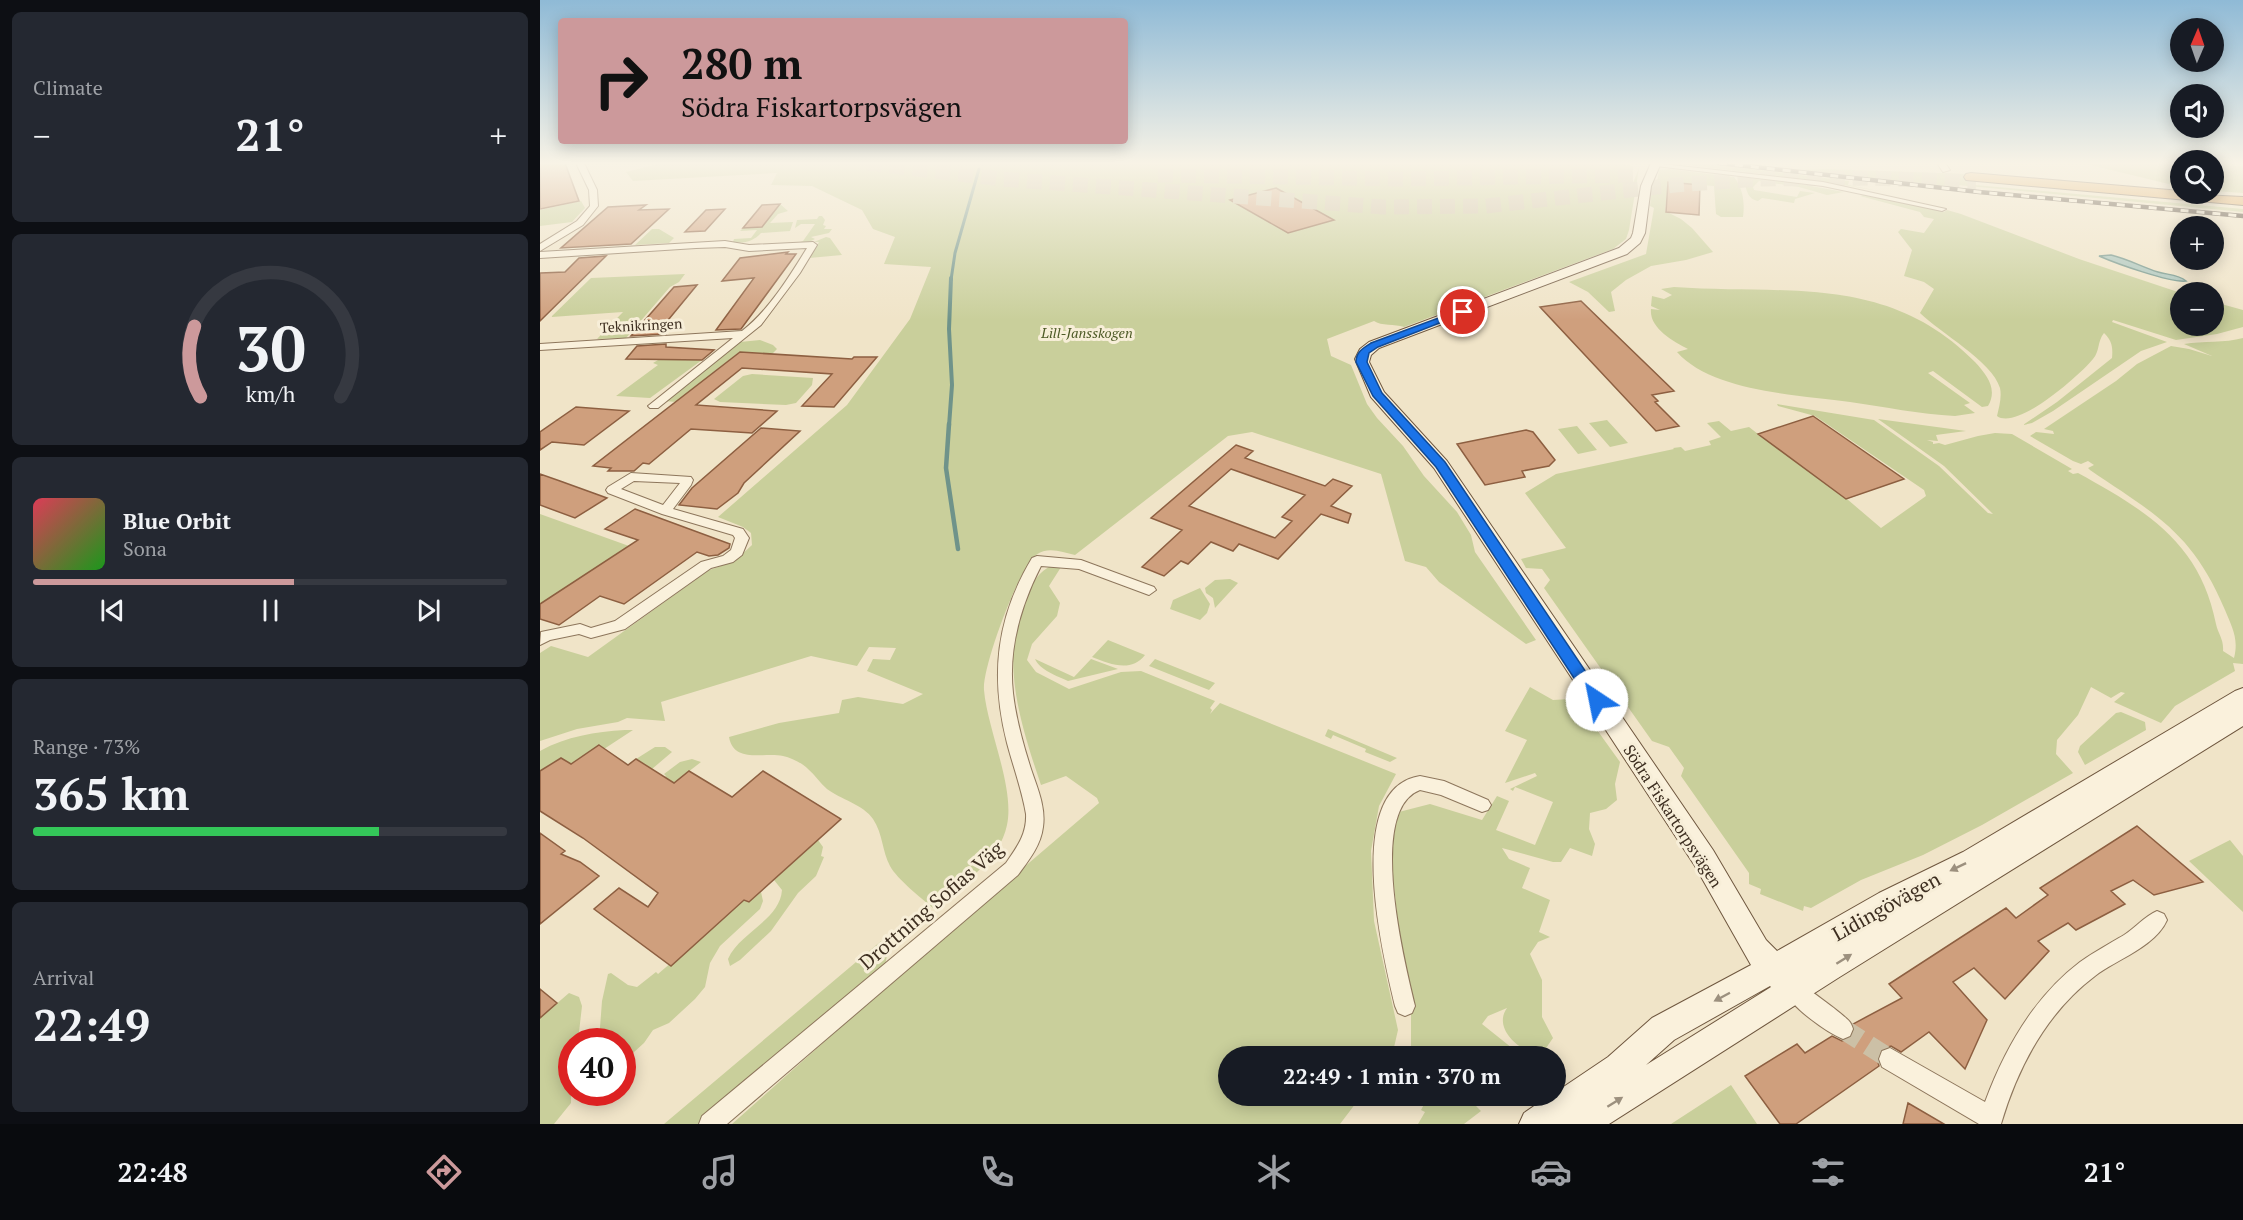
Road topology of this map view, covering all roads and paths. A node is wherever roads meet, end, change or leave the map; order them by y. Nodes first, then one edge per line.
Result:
1 (586, 215) edge
2 (1642, 215) edge
3 (540, 248) edge
4 (540, 255) edge
5 (744, 334) junction
6 (540, 347) edge
7 (654, 405) dead end
8 (666, 511) junction
9 (1149, 590) dead end
10 (540, 640) edge
11 (2243, 697) edge
12 (2243, 715) edge
13 (1482, 805) dead end
14 (2157, 920) dead end
15 (1773, 969) junction
16 (1794, 990) junction
17 (1405, 1006) dead end
18 (1843, 1029) tunnel mouth
19 (1890, 1059) tunnel mouth
20 (1991, 1121) edge
21 (710, 1124) edge
22 (1536, 1124) edge
23 (1580, 1124) edge

1 - 3 street
2 - 15 street, Södra Fiskartorpsvägen
4 - 5 street
5 - 6 street, Teknikringen
5 - 7 street
8 - 8 street
8 - 10 street
9 - 21 street, Drottning Sofias Väg
11 -> 15 street, Lidingövägen
16 -> 12 street, Lidingövägen
13 - 17 street
14 - 20 street
15 - 16 street
15 -> 22 street, Lidingövägen
16 - 18 street
23 -> 16 street, Lidingövägen
19 - 20 street

